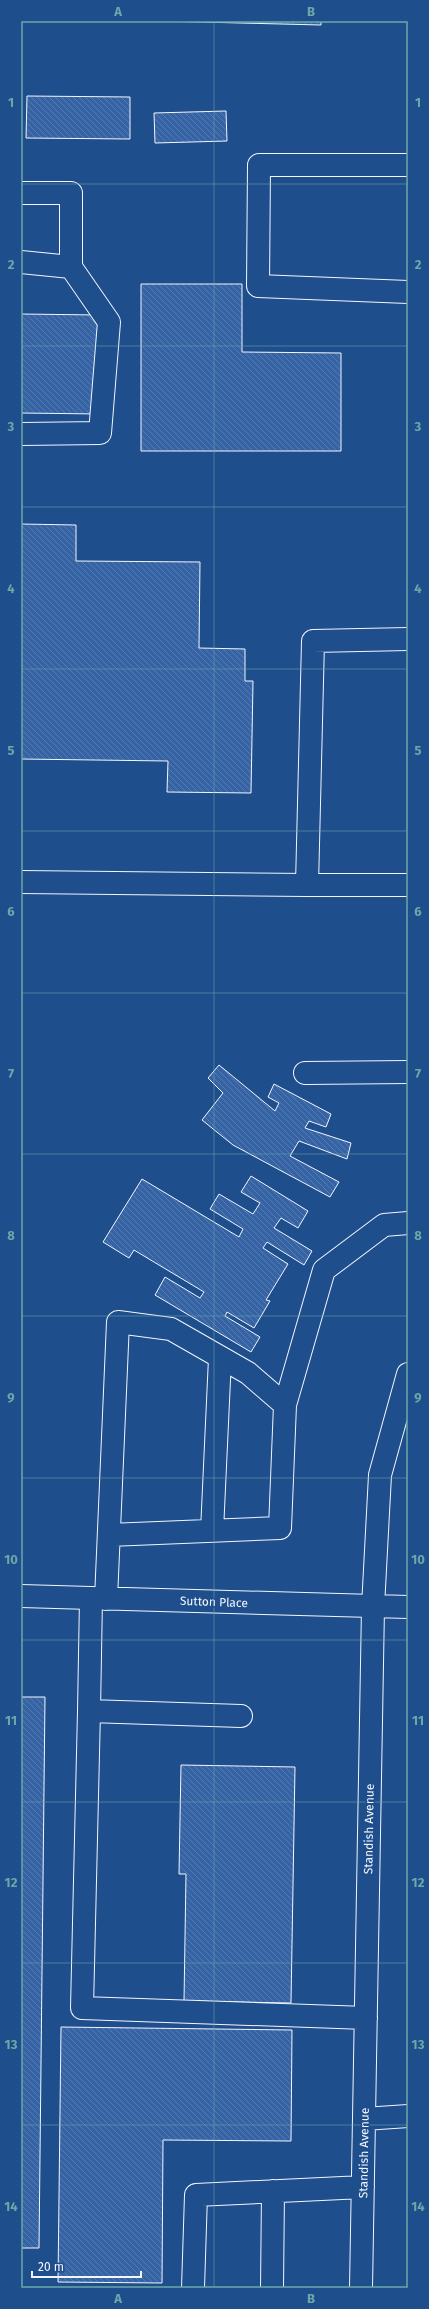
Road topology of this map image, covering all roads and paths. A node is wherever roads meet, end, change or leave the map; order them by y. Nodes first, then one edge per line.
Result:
1 (408, 165) edge
2 (21, 193) edge
3 (21, 262) edge
4 (71, 267) junction
5 (408, 292) edge
6 (21, 434) edge
7 (408, 639) edge
8 (21, 882) edge
9 (307, 885) junction
10 (408, 885) edge
11 (408, 1072) edge
12 (305, 1073) dead end
13 (408, 1223) edge
14 (220, 1358) junction
15 (408, 1374) edge
16 (285, 1405) junction
17 (212, 1531) junction
18 (109, 1535) junction
19 (21, 1596) edge
20 (99, 1599) junction
21 (373, 1607) junction
22 (408, 1607) edge
23 (89, 1711) junction
24 (241, 1716) dead end
25 (366, 2018) junction
26 (408, 2116) edge
27 (364, 2119) junction
28 (363, 2187) junction
29 (273, 2191) junction
30 (194, 2288) edge
31 (272, 2288) edge
32 (361, 2288) edge

1 - 5 street
2 - 4 street
3 - 4 street
4 - 6 street
7 - 9 street
8 - 9 street
9 - 10 street
11 - 12 street
13 - 16 street
14 - 16 street
14 - 17 street
14 - 18 street
15 - 21 street, Standish Avenue
16 - 17 street
17 - 18 street
18 - 20 street
19 - 20 street, Sutton Place
20 - 21 street, Sutton Place
20 - 23 street
21 - 22 street, Sutton Place
21 - 25 street, Standish Avenue
23 - 24 street
23 - 25 street
25 - 27 street, Standish Avenue
26 - 27 street
27 - 28 street, Standish Avenue
28 - 29 street
28 - 32 street, Standish Avenue
29 - 30 street
29 - 31 street

